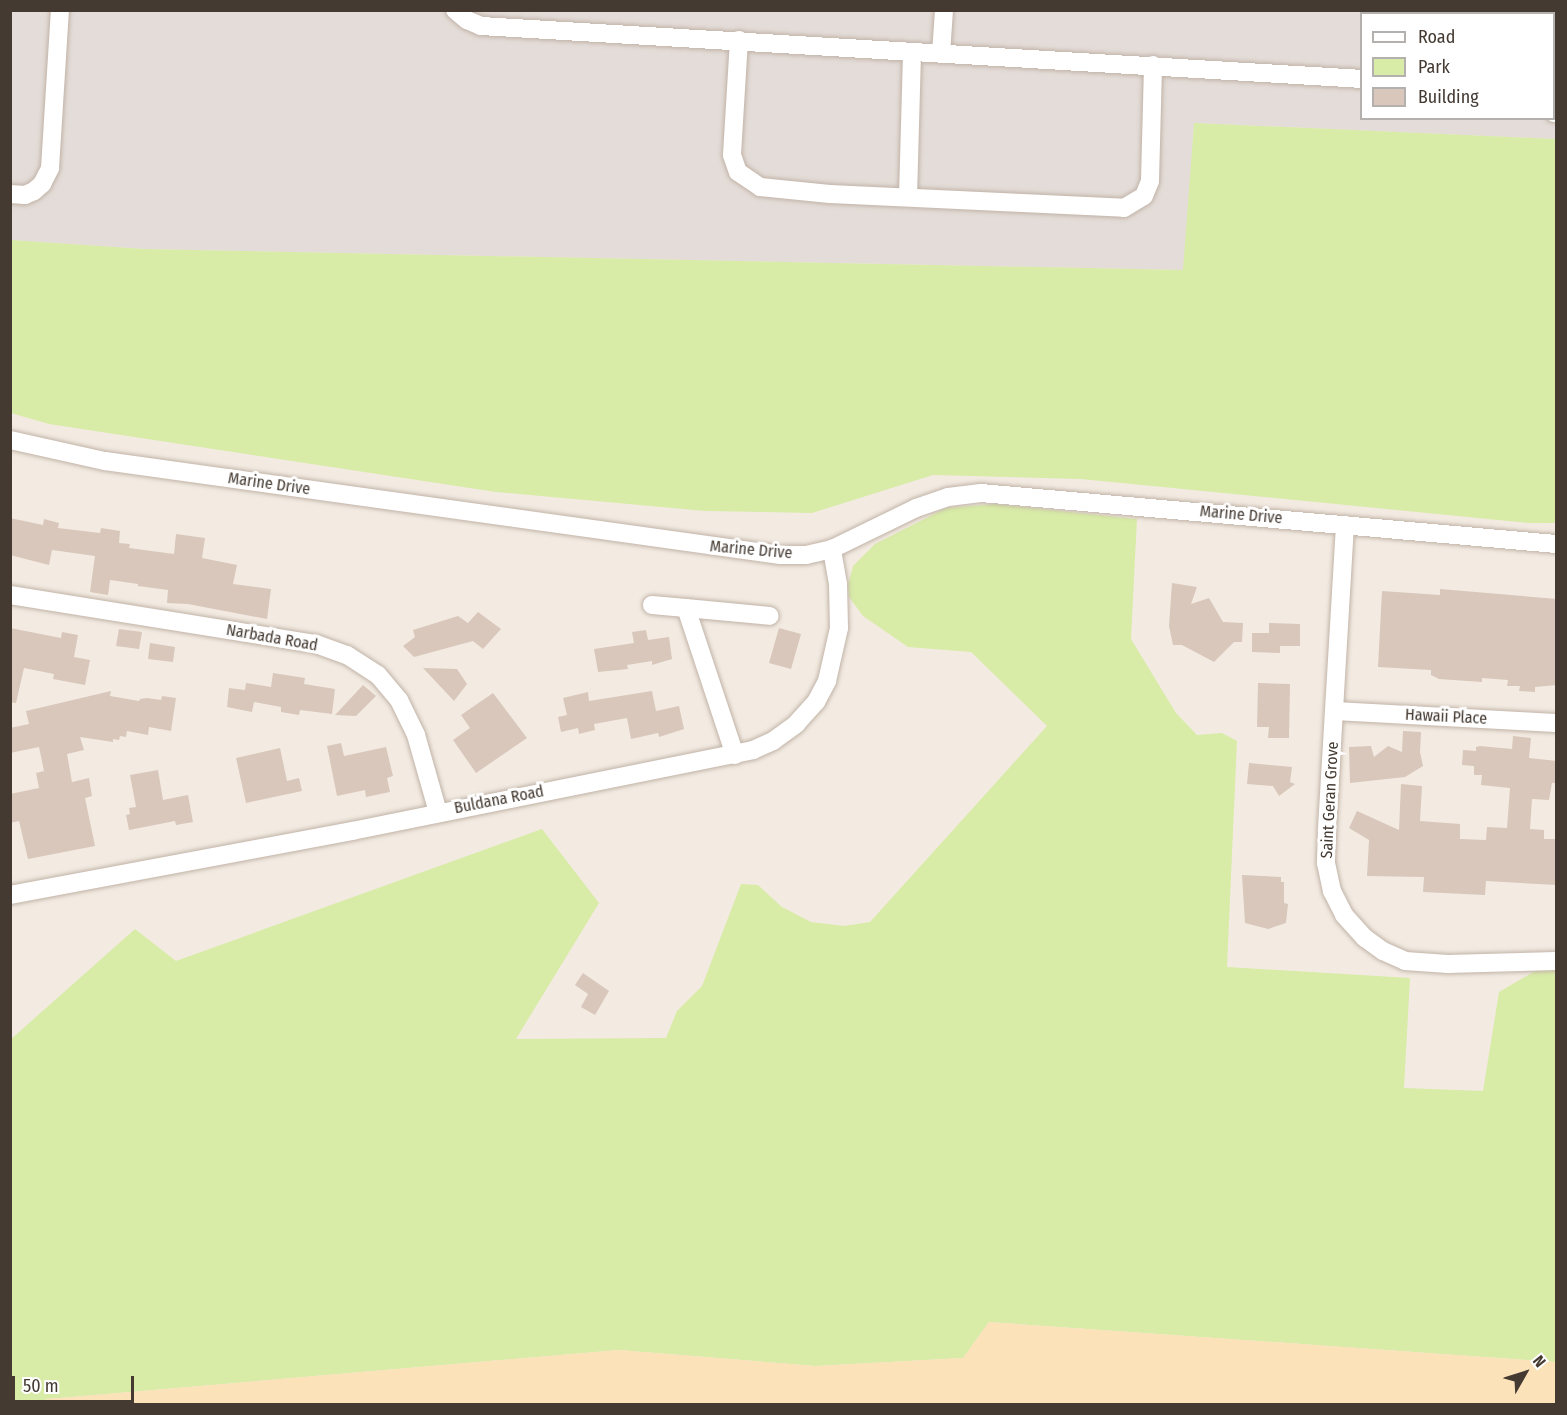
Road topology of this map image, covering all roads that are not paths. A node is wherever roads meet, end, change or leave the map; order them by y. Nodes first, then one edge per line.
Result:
1 (60, 10) edge
2 (455, 10) edge
3 (944, 10) edge
4 (739, 40) junction
5 (912, 52) junction
6 (942, 54) junction
7 (1153, 66) junction
8 (1360, 79) edge
9 (10, 194) edge
10 (908, 197) junction
11 (10, 440) edge
12 (1346, 525) junction
13 (1557, 544) edge
14 (832, 549) junction
15 (10, 595) edge
16 (652, 605) dead end
17 (686, 608) junction
18 (770, 616) dead end
19 (1335, 711) junction
20 (1557, 723) edge
21 (735, 755) junction
22 (438, 812) junction
23 (10, 895) edge
24 (1557, 961) edge

1 - 9 street
2 - 4 street
3 - 6 street
4 - 5 street
4 - 10 street
5 - 6 street
5 - 10 street
6 - 7 street
7 - 8 street
7 - 10 street
11 - 14 street, Marine Drive
12 - 13 street, Marine Drive
12 - 14 street, Marine Drive
12 - 19 street, Saint Geran Grove
14 - 21 street, Buldana Road
15 - 22 street, Narbada Road
16 - 17 street
17 - 18 street
17 - 21 street
19 - 20 street, Hawaii Place
19 - 24 street, Saint Geran Grove
21 - 22 street, Buldana Road
22 - 23 street, Buldana Road

